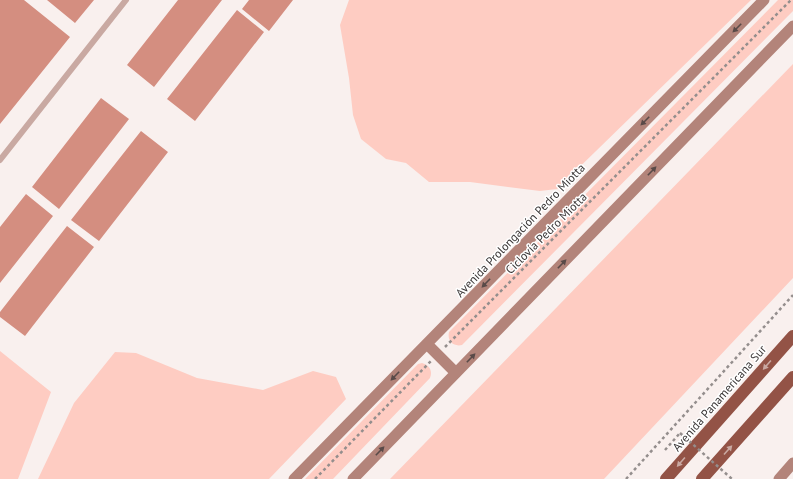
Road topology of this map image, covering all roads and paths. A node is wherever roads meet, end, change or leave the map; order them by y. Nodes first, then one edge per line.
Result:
1 (126, 0) edge
2 (764, 0) edge
3 (791, 0) edge
4 (793, 26) edge
5 (0, 160) edge
6 (793, 295) edge
7 (793, 336) edge
8 (427, 344) junction
9 (438, 354) junction
10 (456, 373) junction
11 (793, 377) edge
12 (665, 450) dead end
13 (793, 463) edge
14 (294, 479) edge
15 (316, 479) edge
16 (353, 479) edge
17 (626, 479) edge
18 (666, 479) edge
19 (702, 479) edge
20 (732, 479) edge
21 (779, 479) edge

1 - 5 lane
2 -> 8 main road, Avenida Prolongación Pedro Miotta
3 - 9 path, Ciclovía Pedro Miotta
10 -> 4 main road
6 - 17 path
7 -> 18 highway, Avenida Panamericana Sur
8 - 9 main road
8 -> 14 main road, Avenida Prolongación Pedro Miotta
9 - 10 main road
9 - 15 path, Ciclovía Pedro Miotta
16 -> 10 main road
19 -> 11 highway
12 - 20 path, bridge
13 - 21 main road

